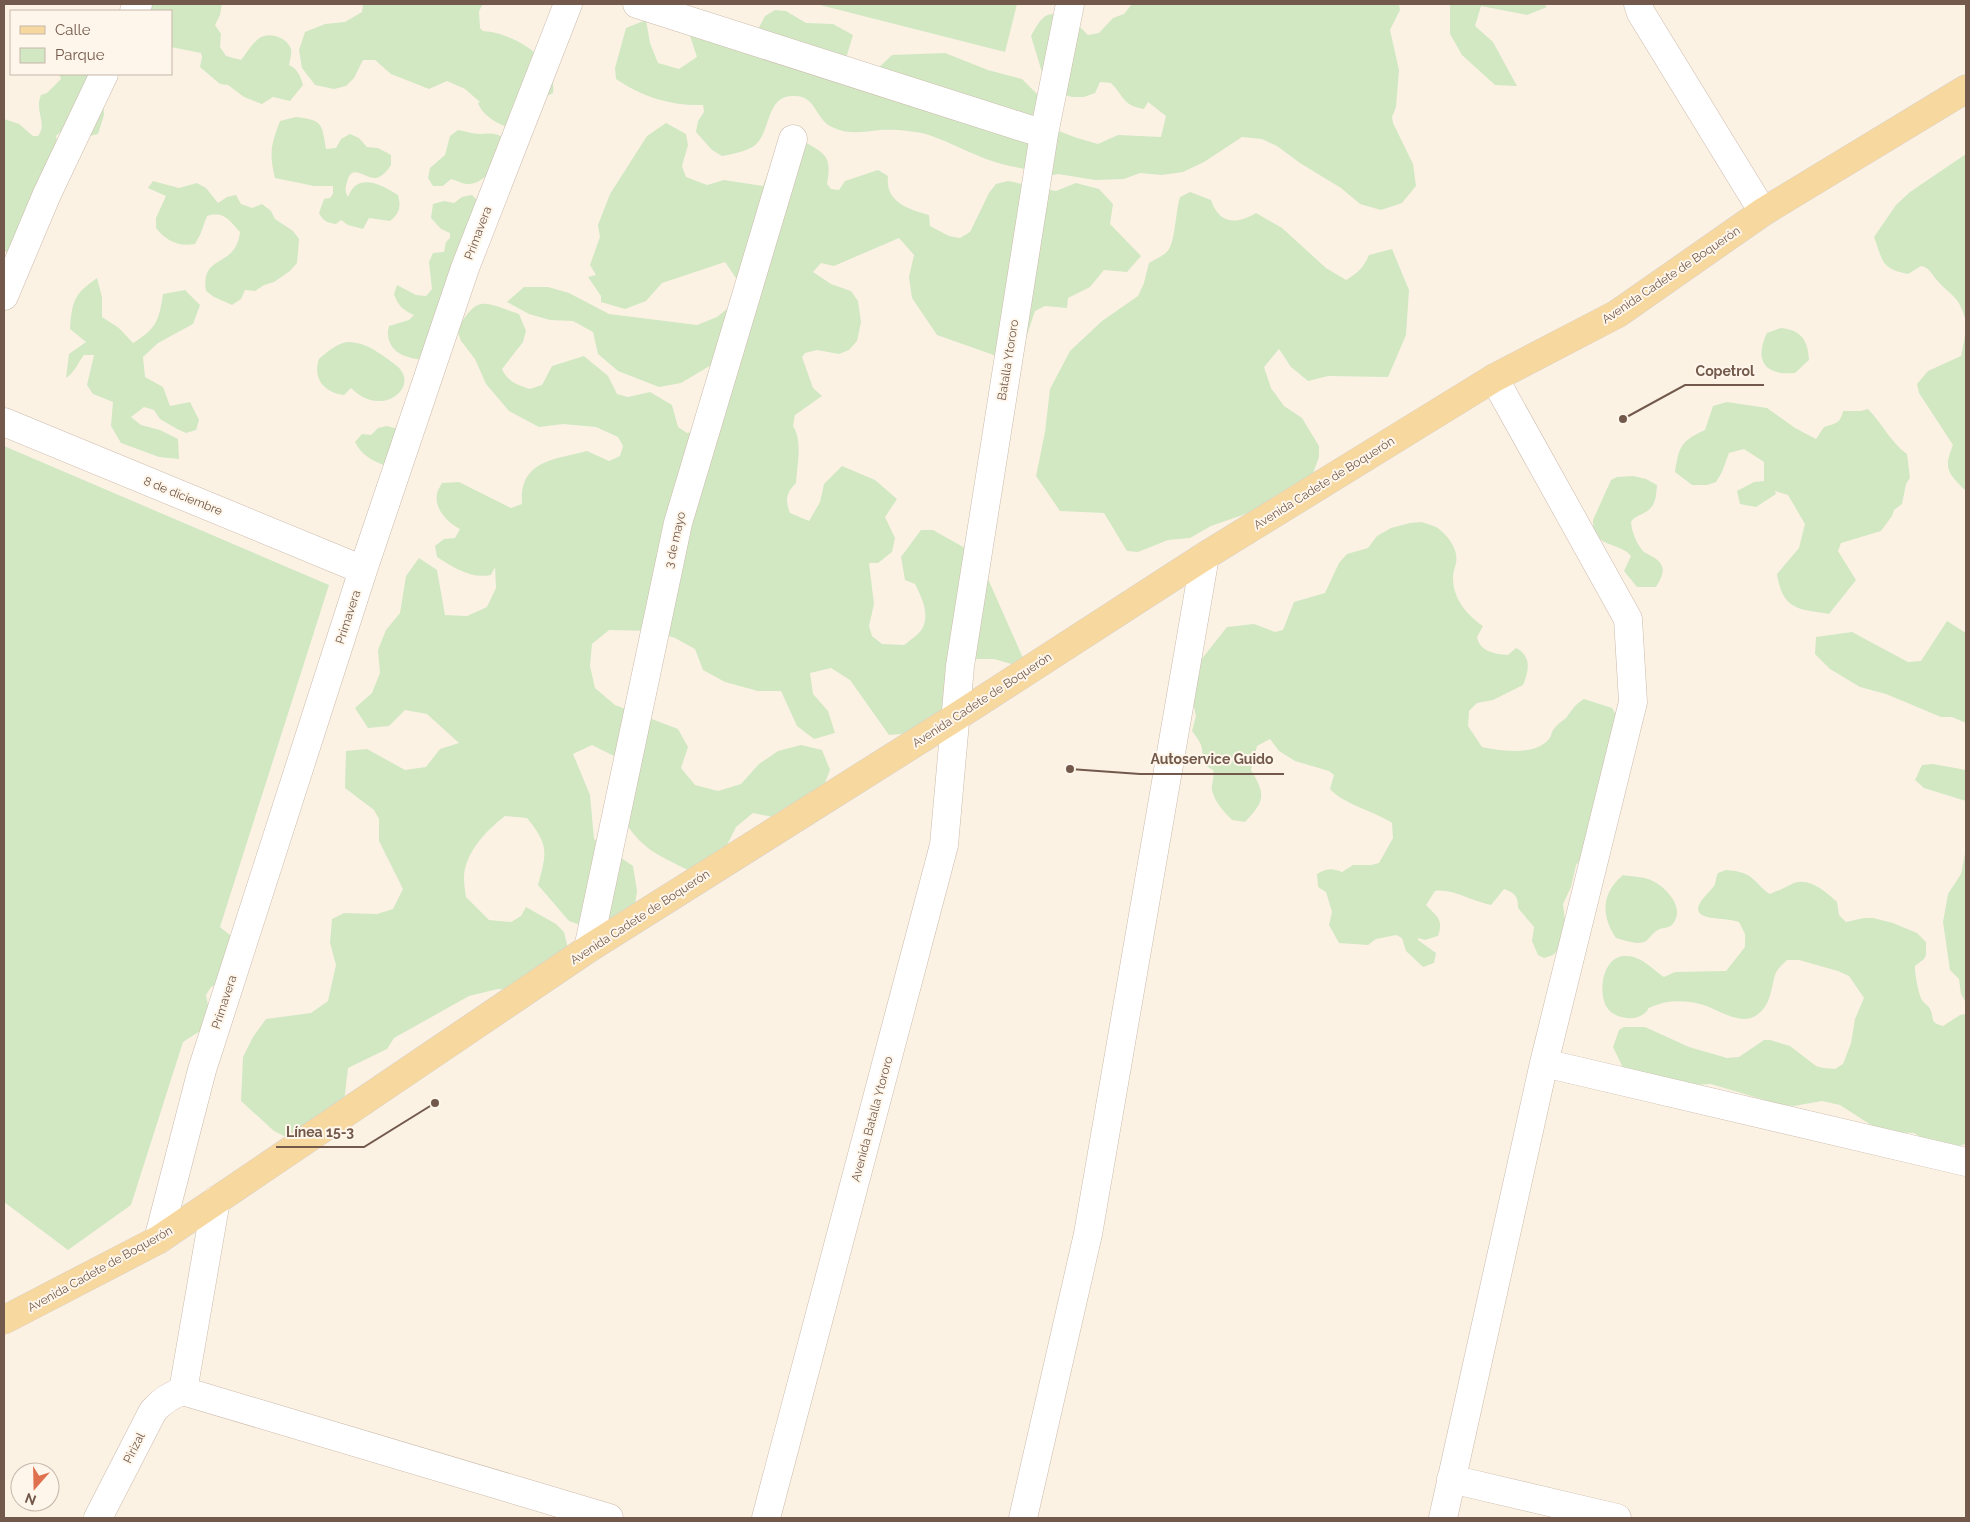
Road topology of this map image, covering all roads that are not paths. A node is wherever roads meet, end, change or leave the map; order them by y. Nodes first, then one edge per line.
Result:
1 (568, 4) edge
2 (637, 4) edge
3 (1070, 4) edge
4 (1638, 4) edge
5 (104, 75) edge
6 (1966, 89) edge
7 (1044, 134) junction
8 (793, 139) dead end
9 (1764, 212) junction
10 (4, 296) edge
11 (1494, 378) junction
12 (4, 422) edge
13 (1205, 556) junction
14 (363, 570) junction
15 (956, 717) junction
16 (588, 950) junction
17 (1544, 1063) junction
18 (1966, 1162) edge
19 (216, 1200) junction
20 (158, 1240) junction
21 (4, 1320) edge
22 (183, 1391) junction
23 (1451, 1479) junction
24 (98, 1518) edge
25 (610, 1518) edge
26 (766, 1518) edge
27 (1024, 1518) edge
28 (1442, 1518) edge
29 (1617, 1518) edge

1 - 14 street, Primavera
2 - 7 street
3 - 7 street, Batalla Ytororo
4 - 9 street
5 - 10 street
6 - 9 main road, Avenida Cadete de Boquerón
7 - 15 street, Batalla Ytororo
8 - 16 street, 3 de mayo
9 - 11 main road, Avenida Cadete de Boquerón
11 - 13 main road, Avenida Cadete de Boquerón
11 - 17 street
12 - 14 street, 8 de diciembre
13 - 15 main road, Avenida Cadete de Boquerón
13 - 27 street
14 - 20 street, Primavera
15 - 16 main road, Avenida Cadete de Boquerón
15 - 26 street, Avenida Batalla Ytororo
16 - 19 main road, Avenida Cadete de Boquerón
17 - 18 street
17 - 23 street
19 - 20 main road, Avenida Cadete de Boquerón
19 - 22 street
20 - 21 main road, Avenida Cadete de Boquerón
22 - 24 street, Pirizal
22 - 25 street
23 - 28 street
23 - 29 street

